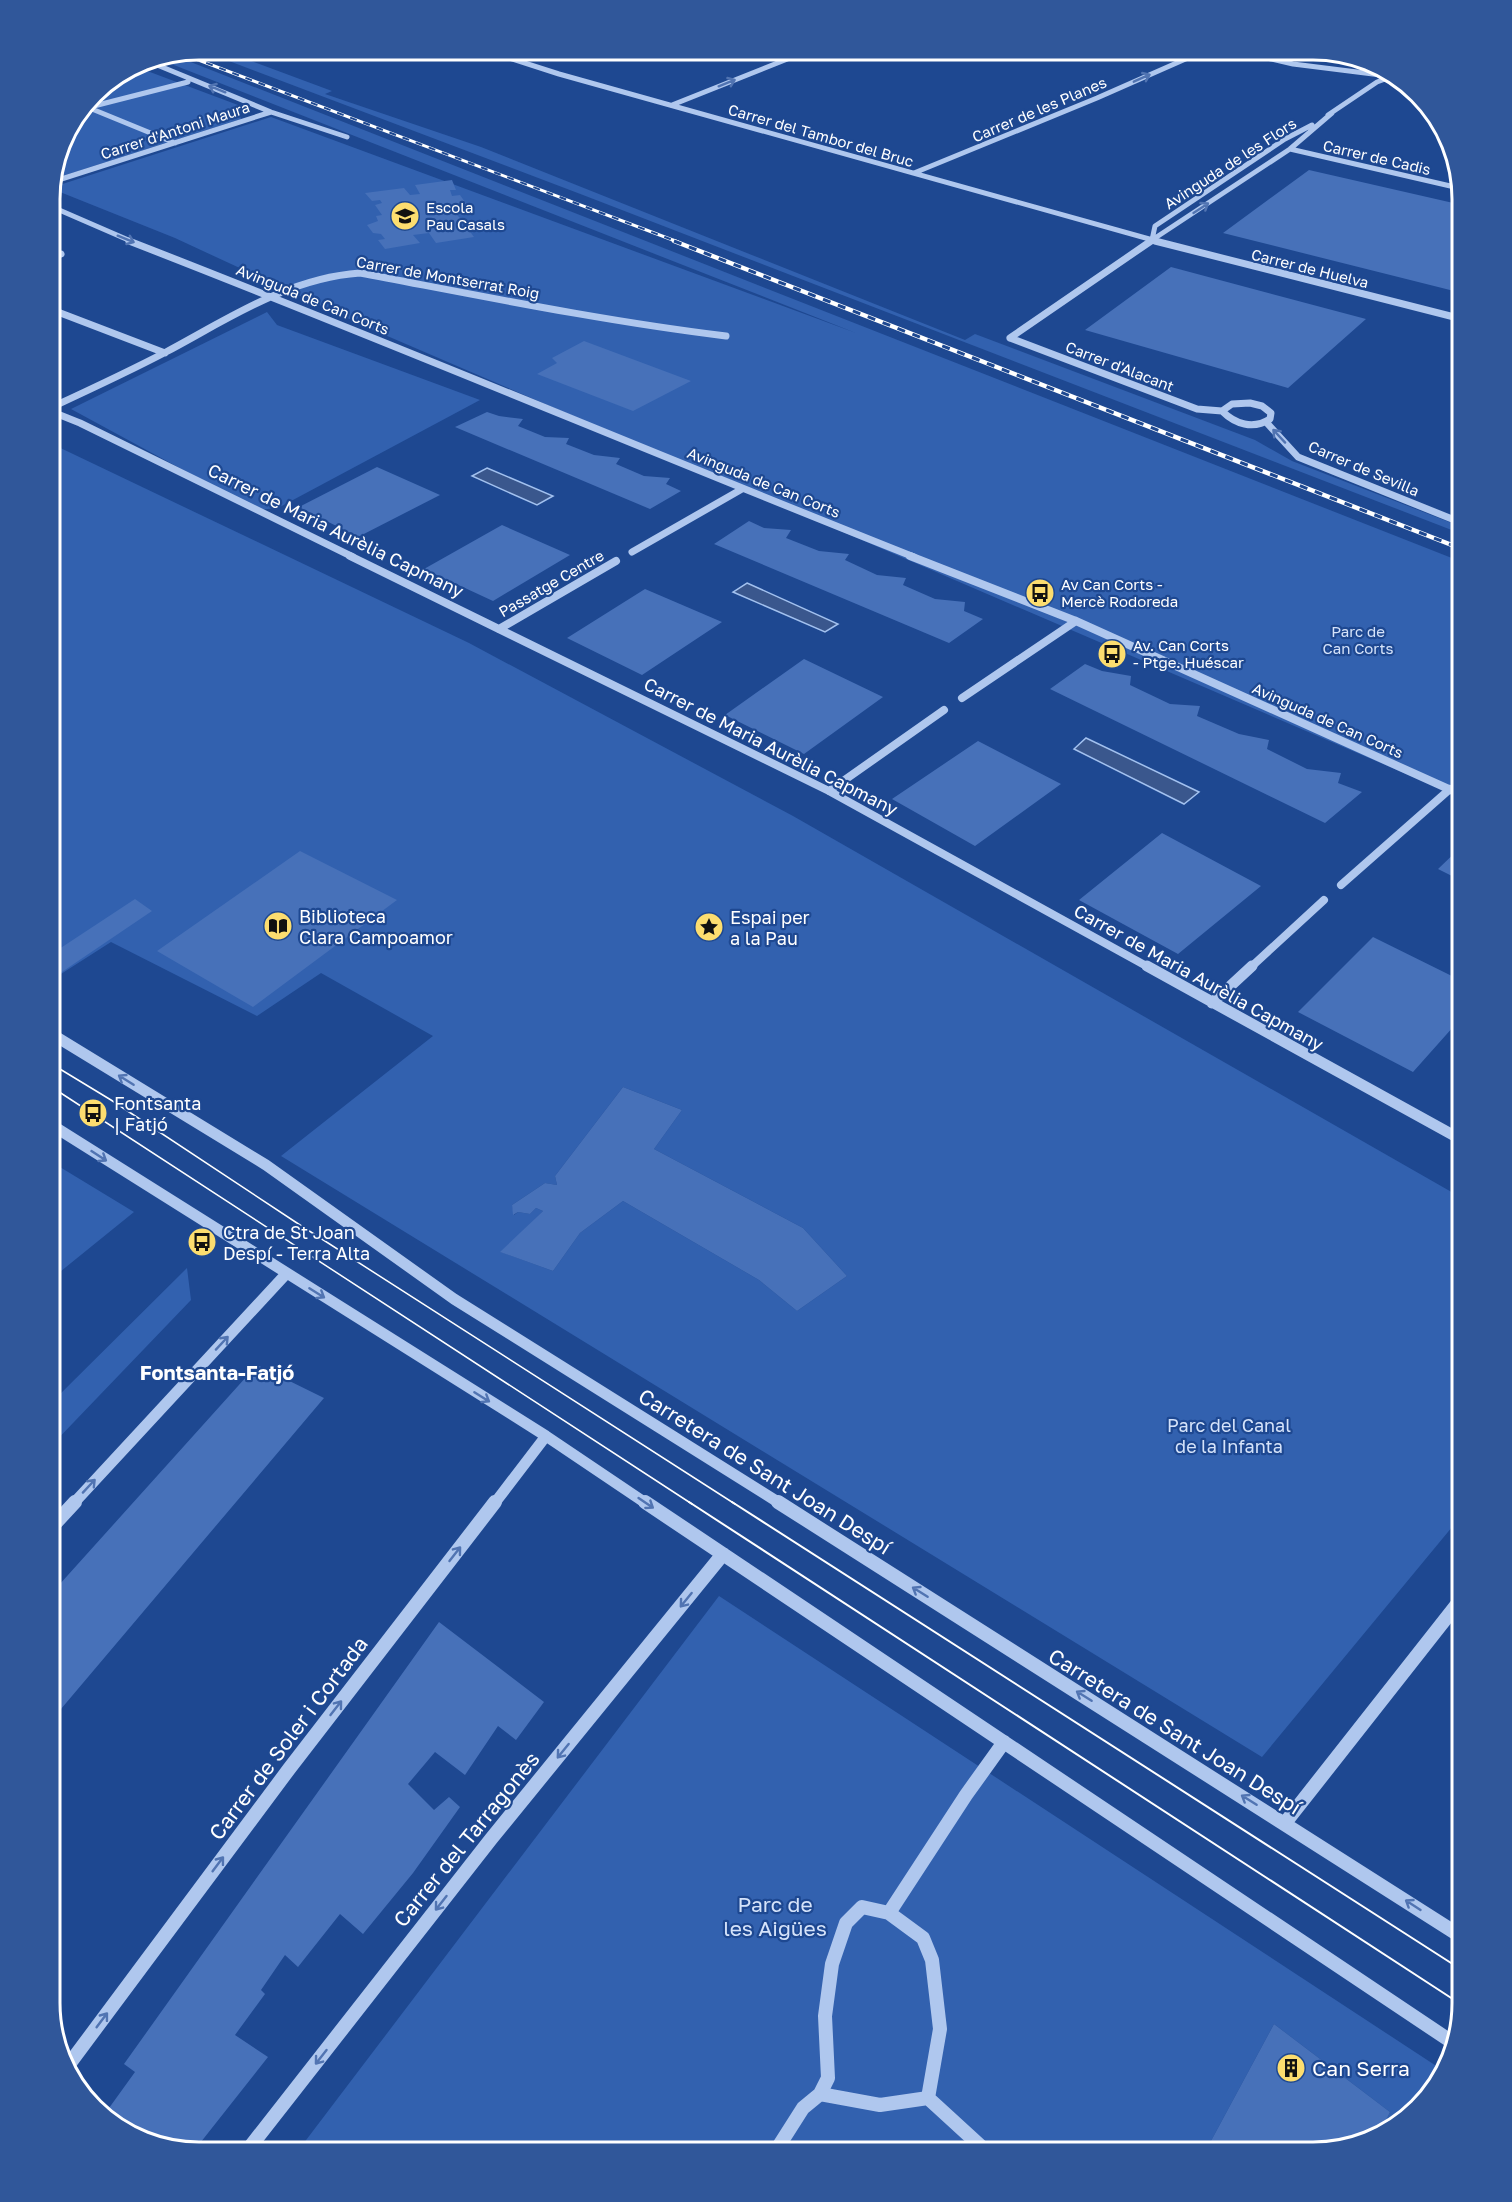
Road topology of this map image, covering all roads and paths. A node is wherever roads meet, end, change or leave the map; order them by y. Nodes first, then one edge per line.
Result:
1 (515, 60) edge
2 (785, 60) edge
3 (1183, 60) edge
4 (1276, 60) edge
5 (159, 66) edge
6 (1373, 73) edge
7 (1384, 80) edge
8 (188, 82) dead end
9 (97, 105) edge
10 (672, 105) junction
11 (92, 111) edge
12 (271, 112) junction
13 (1332, 113) junction
14 (347, 136) dead end
15 (175, 142) junction
16 (1290, 149) junction
17 (914, 173) junction
18 (62, 179) edge
19 (1451, 186) edge
20 (60, 210) edge
21 (1152, 240) junction
22 (272, 296) junction
23 (60, 313) edge
24 (1452, 316) edge
25 (726, 336) dead end
26 (1010, 338) joint
27 (165, 353) junction
28 (60, 405) edge
29 (1222, 411) junction
30 (60, 414) edge
31 (1266, 422) junction
32 (742, 489) junction
33 (1452, 519) edge
34 (632, 552) dead end
35 (616, 561) dead end
36 (1076, 621) junction
37 (499, 628) junction
38 (962, 698) dead end
39 (944, 710) dead end
40 (1450, 789) joint
41 (830, 791) junction
42 (1341, 885) dead end
43 (1324, 900) dead end
44 (1212, 1003) junction
45 (60, 1039) edge
46 (60, 1130) edge
47 (1452, 1135) edge
48 (286, 1274) junction
49 (546, 1436) junction
50 (60, 1518) edge
51 (723, 1554) junction
52 (1452, 1611) edge
53 (1004, 1742) junction
54 (1285, 1823) junction
55 (890, 1913) junction
56 (1452, 1931) edge
57 (1447, 2039) edge
58 (73, 2059) edge
59 (820, 2094) junction
60 (928, 2098) junction
61 (254, 2142) edge
62 (781, 2142) edge
63 (976, 2142) edge

1 - 10 street, Carrer del Tambor del Bruc
10 -> 2 street
17 -> 3 street, Carrer de les Planes
4 - 6 street
12 -> 5 street
7 - 13 street, Avinguda de les Flors
8 - 9 street
10 - 17 street, Carrer del Tambor del Bruc
11 - 15 street
12 - 14 street
12 - 15 street, Carrer d'Antoni Maura
13 - 16 street, Avinguda de les Flors
13 - 21 street, Avinguda de les Flors
15 - 18 street, Carrer d'Antoni Maura
16 - 19 street, Carrer de Cadis
21 -> 16 street, Avinguda de les Flors
17 - 21 street, Carrer del Tambor del Bruc
20 -> 22 street, Avinguda de Can Corts
21 - 24 street, Carrer de Huelva
21 - 26 street, Avinguda de les Flors
22 - 25 street, Carrer de Montserrat Roig
22 - 27 street, Carrer de Montserrat Roig
22 - 32 street, Avinguda de Can Corts
23 - 27 street
26 - 29 street, Carrer d'Alacant
27 - 28 street, Carrer de Montserrat Roig
29 - 31 street
29 - 31 street, Carrer de Sevilla
30 - 37 street, Carrer de Maria Aurèlia Capmany
33 -> 31 street, Carrer de Sevilla
32 - 34 street
32 - 36 street, Avinguda de Can Corts
35 - 37 street, Passatge Centre
36 - 38 street
36 - 40 street, Avinguda de Can Corts
37 - 41 street, Carrer de Maria Aurèlia Capmany
39 - 41 street
40 - 42 street
41 - 44 street, Carrer de Maria Aurèlia Capmany
43 - 44 street
44 - 47 street, Carrer de Maria Aurèlia Capmany
54 -> 45 street, Carretera de Sant Joan Despí
46 -> 48 street
48 -> 49 street
50 -> 48 street
49 -> 51 street
58 -> 49 street, Carrer de Soler i Cortada
51 - 53 street
51 -> 61 street, Carrer del Tarragonès
52 - 54 street
53 - 55 street
53 - 57 street
56 -> 54 street, Carretera de Sant Joan Despí
55 - 59 street
55 - 60 street
59 - 60 street
59 - 62 street
60 - 63 street

